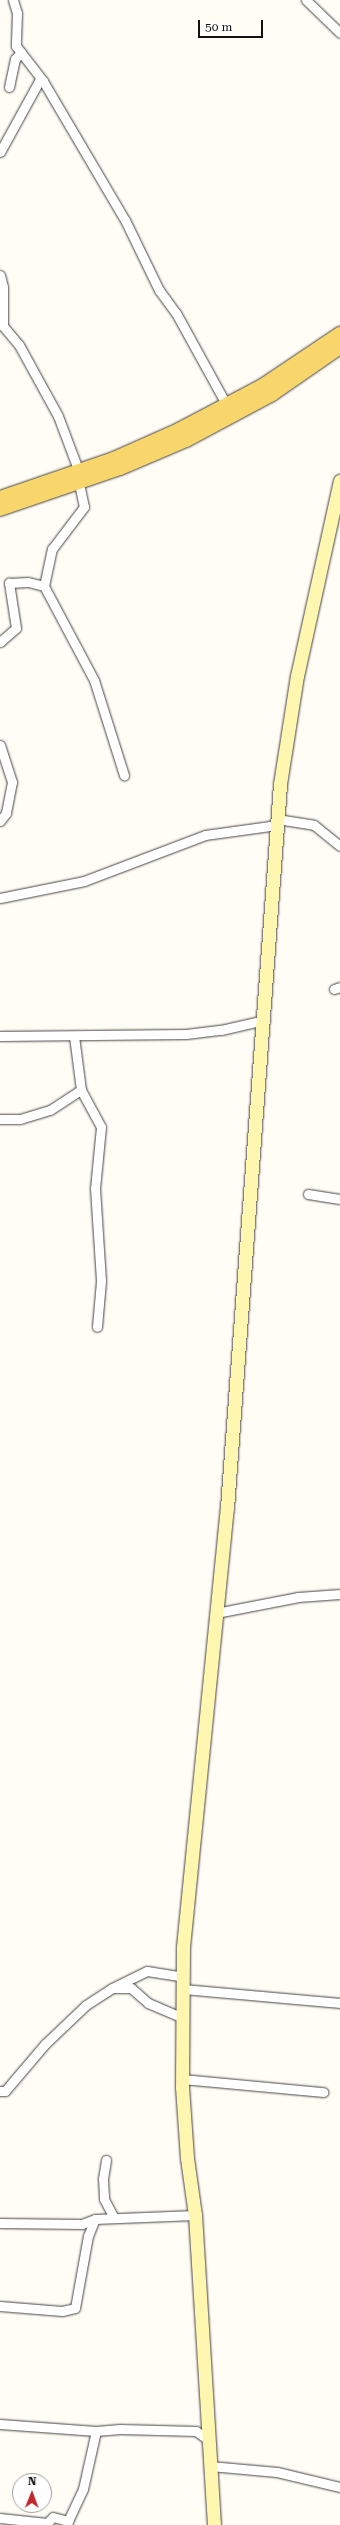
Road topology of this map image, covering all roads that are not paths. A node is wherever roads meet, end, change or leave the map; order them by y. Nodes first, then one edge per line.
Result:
1 (13, 0) edge
2 (306, 0) edge
3 (340, 33) edge
4 (21, 52) junction
5 (43, 81) junction
6 (9, 87) dead end
7 (0, 152) edge
8 (0, 275) edge
9 (340, 334) edge
10 (340, 347) edge
11 (226, 404) junction
12 (79, 478) junction
13 (340, 481) edge
14 (0, 498) edge
15 (337, 506) edge
16 (0, 509) edge
17 (44, 586) junction
18 (0, 642) edge
19 (0, 745) edge
20 (124, 775) dead end
21 (0, 821) edge
22 (277, 822) junction
23 (340, 846) edge
24 (0, 898) edge
25 (264, 1020) junction
26 (0, 1036) edge
27 (74, 1036) junction
28 (81, 1090) junction
29 (0, 1119) edge
30 (308, 1194) dead end
31 (340, 1199) edge
32 (97, 1327) dead end
33 (340, 1594) edge
34 (216, 1613) junction
35 (183, 1983) junction
36 (112, 1988) junction
37 (340, 2003) edge
38 (183, 2018) junction
39 (182, 2079) junction
40 (0, 2091) edge
41 (323, 2092) dead end
42 (106, 2160) dead end
43 (195, 2215) junction
44 (114, 2218) junction
45 (95, 2219) junction
46 (0, 2224) edge
47 (82, 2224) junction
48 (88, 2236) junction
49 (0, 2306) edge
50 (208, 2415) junction
51 (0, 2424) edge
52 (96, 2431) junction
53 (196, 2431) junction
54 (210, 2441) junction
55 (210, 2466) junction
56 (340, 2487) edge
57 (0, 2518) edge
58 (68, 2523) edge
59 (214, 2525) edge

1 - 4 street
2 - 3 street
4 - 5 street
4 - 6 street
5 - 7 street
5 - 11 street
8 - 12 street
9 - 11 main road
10 - 12 main road
11 - 12 main road
12 - 14 main road
12 - 16 main road
12 - 17 street
13 - 15 street
15 - 22 street
17 - 18 street
17 - 20 street
19 - 21 street
22 - 23 street
22 - 24 street
22 - 25 street
25 - 27 street
25 - 34 street
26 - 27 street
27 - 28 street
28 - 29 street
28 - 32 street
30 - 31 street
33 - 34 street
34 - 35 street
35 - 36 street
35 - 37 street
35 - 38 street
36 - 38 street
36 - 40 street
38 - 39 street
39 - 41 street
39 - 43 street
42 - 44 street
43 - 44 street
43 - 50 street
44 - 45 street
45 - 47 street
45 - 48 street
46 - 47 street
47 - 48 street
48 - 49 street
50 - 53 street
50 - 54 street
51 - 52 street
52 - 53 street
52 - 58 street
53 - 54 street
54 - 55 street
55 - 56 street
55 - 59 street
57 - 58 street

